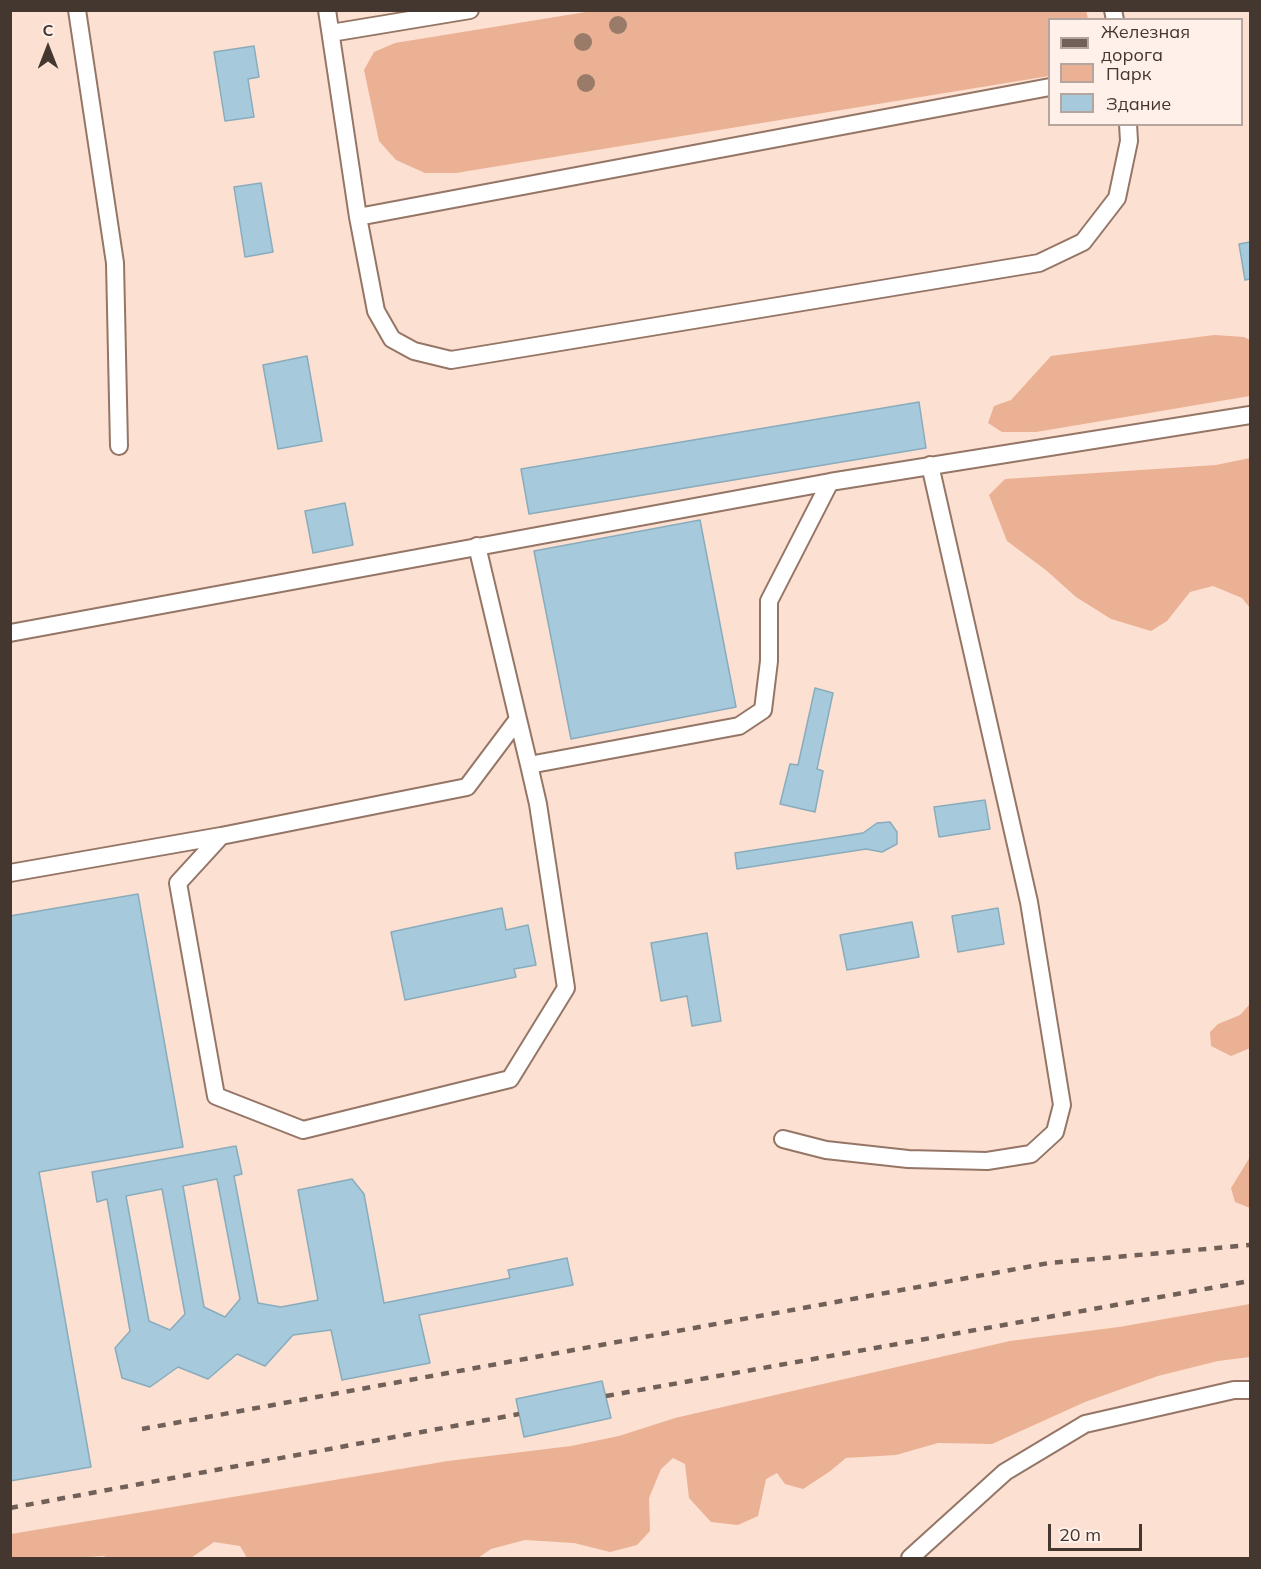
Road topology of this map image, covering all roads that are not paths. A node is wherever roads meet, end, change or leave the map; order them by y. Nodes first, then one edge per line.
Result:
1 (77, 10) edge
2 (327, 10) edge
3 (470, 10) edge
4 (331, 33) junction
5 (1048, 87) edge
6 (1128, 126) edge
7 (358, 217) junction
8 (1251, 415) edge
9 (118, 446) dead end
10 (930, 465) junction
11 (830, 482) junction
12 (477, 546) junction
13 (10, 633) edge
14 (518, 719) junction
15 (529, 765) junction
16 (221, 836) junction
17 (10, 873) edge
18 (783, 1139) dead end
19 (1251, 1390) edge
20 (910, 1558) edge

1 - 9 lane
2 - 4 lane
3 - 4 lane
4 - 7 lane
5 - 7 lane
6 - 7 lane
8 - 10 lane
10 - 11 lane
10 - 18 lane
11 - 12 lane
11 - 15 lane
12 - 13 lane
12 - 14 lane
14 - 15 lane
14 - 16 lane
15 - 16 lane
16 - 17 lane
19 - 20 lane

